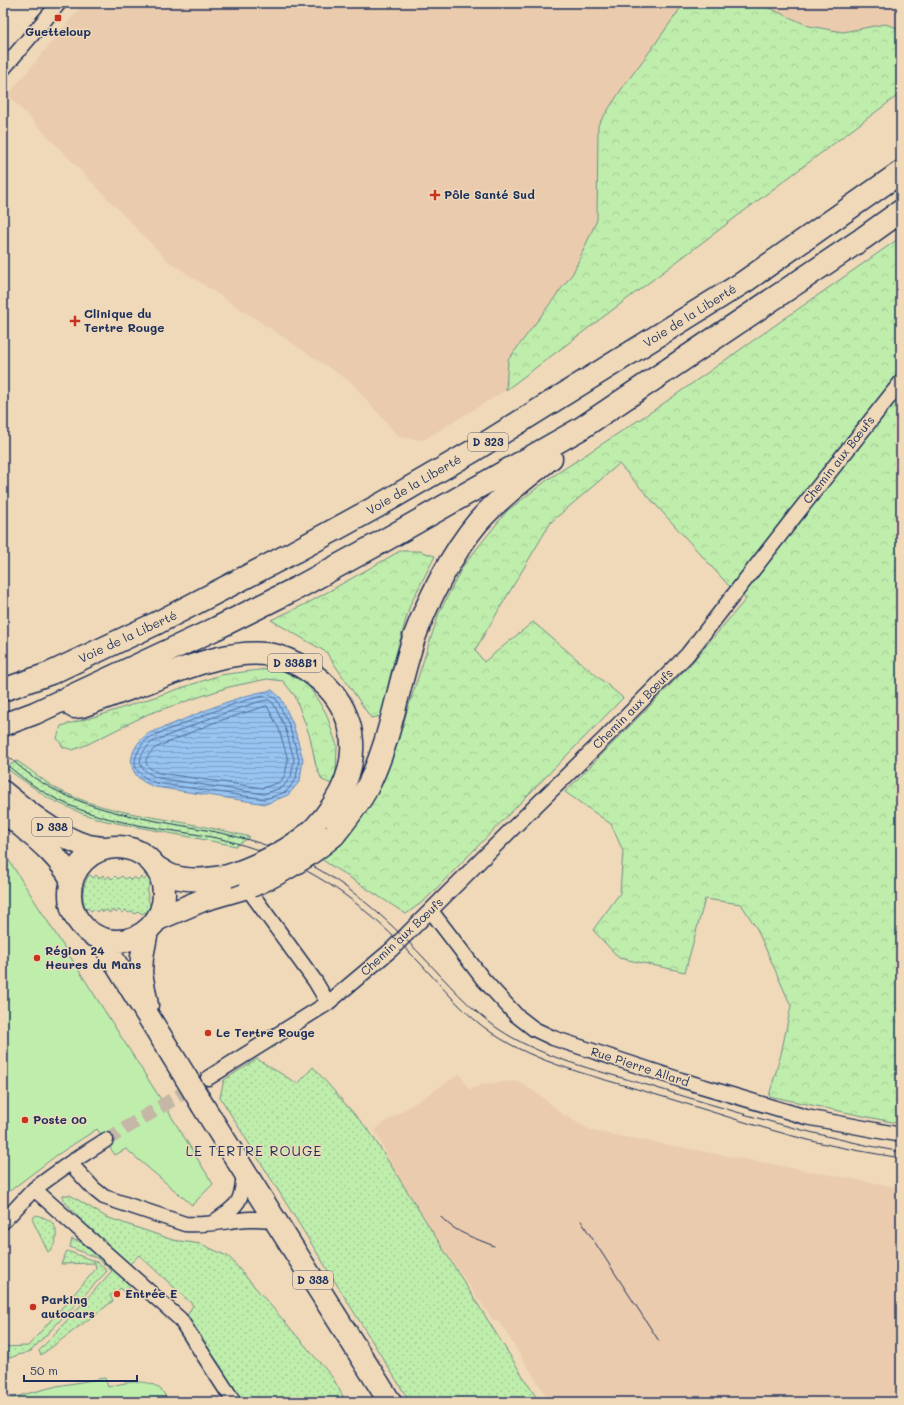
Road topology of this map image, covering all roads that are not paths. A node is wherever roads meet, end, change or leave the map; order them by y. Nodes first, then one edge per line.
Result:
1 (59, 3) edge
2 (3, 69) edge
3 (901, 172) edge
4 (901, 211) edge
5 (901, 382) edge
6 (580, 429) junction
7 (3, 690) edge
8 (35, 713) junction
9 (3, 725) edge
10 (3, 792) edge
11 (3, 810) edge
12 (324, 831) junction
13 (107, 848) junction
14 (156, 867) junction
15 (72, 880) junction
16 (248, 887) junction
17 (431, 911) junction
18 (152, 925) junction
19 (100, 938) junction
20 (328, 1003) junction
21 (150, 1018) junction
22 (208, 1078) tunnel mouth
23 (901, 1135) edge
24 (106, 1140) tunnel mouth
25 (70, 1163) junction
26 (244, 1171) junction
27 (34, 1189) junction
28 (276, 1221) junction
29 (3, 1222) edge
30 (213, 1222) junction
31 (234, 1402) edge
32 (390, 1402) edge

1 - 2 street
3 - 7 main road, Voie de la Liberté / D 323
4 - 6 main road, D 323
5 - 17 street, Chemin aux Bœufs
6 - 8 main road, D 323
6 - 12 main road
8 - 9 main road, D 323
8 - 12 main road, D 338B1
10 - 13 main road, D 338
11 - 15 main road, D 338
12 - 14 main road, D 338B1, bridge
12 - 16 main road, bridge
13 - 14 main road
13 - 15 main road
14 - 18 main road
15 - 19 main road
16 - 18 main road
16 - 20 street
17 - 20 street, Chemin aux Bœufs
17 - 23 street, Rue Pierre Allard
18 - 19 main road
18 - 21 main road, D 338
19 - 21 main road, D 338
20 - 22 street, Chemin aux Bœufs
21 - 26 main road, D 338, bridge
24 - 25 street
25 - 27 street
25 - 30 street
26 - 28 main road, D 338
26 - 30 street
27 - 29 street
27 - 31 street
28 - 30 street
28 - 32 main road, D 338

